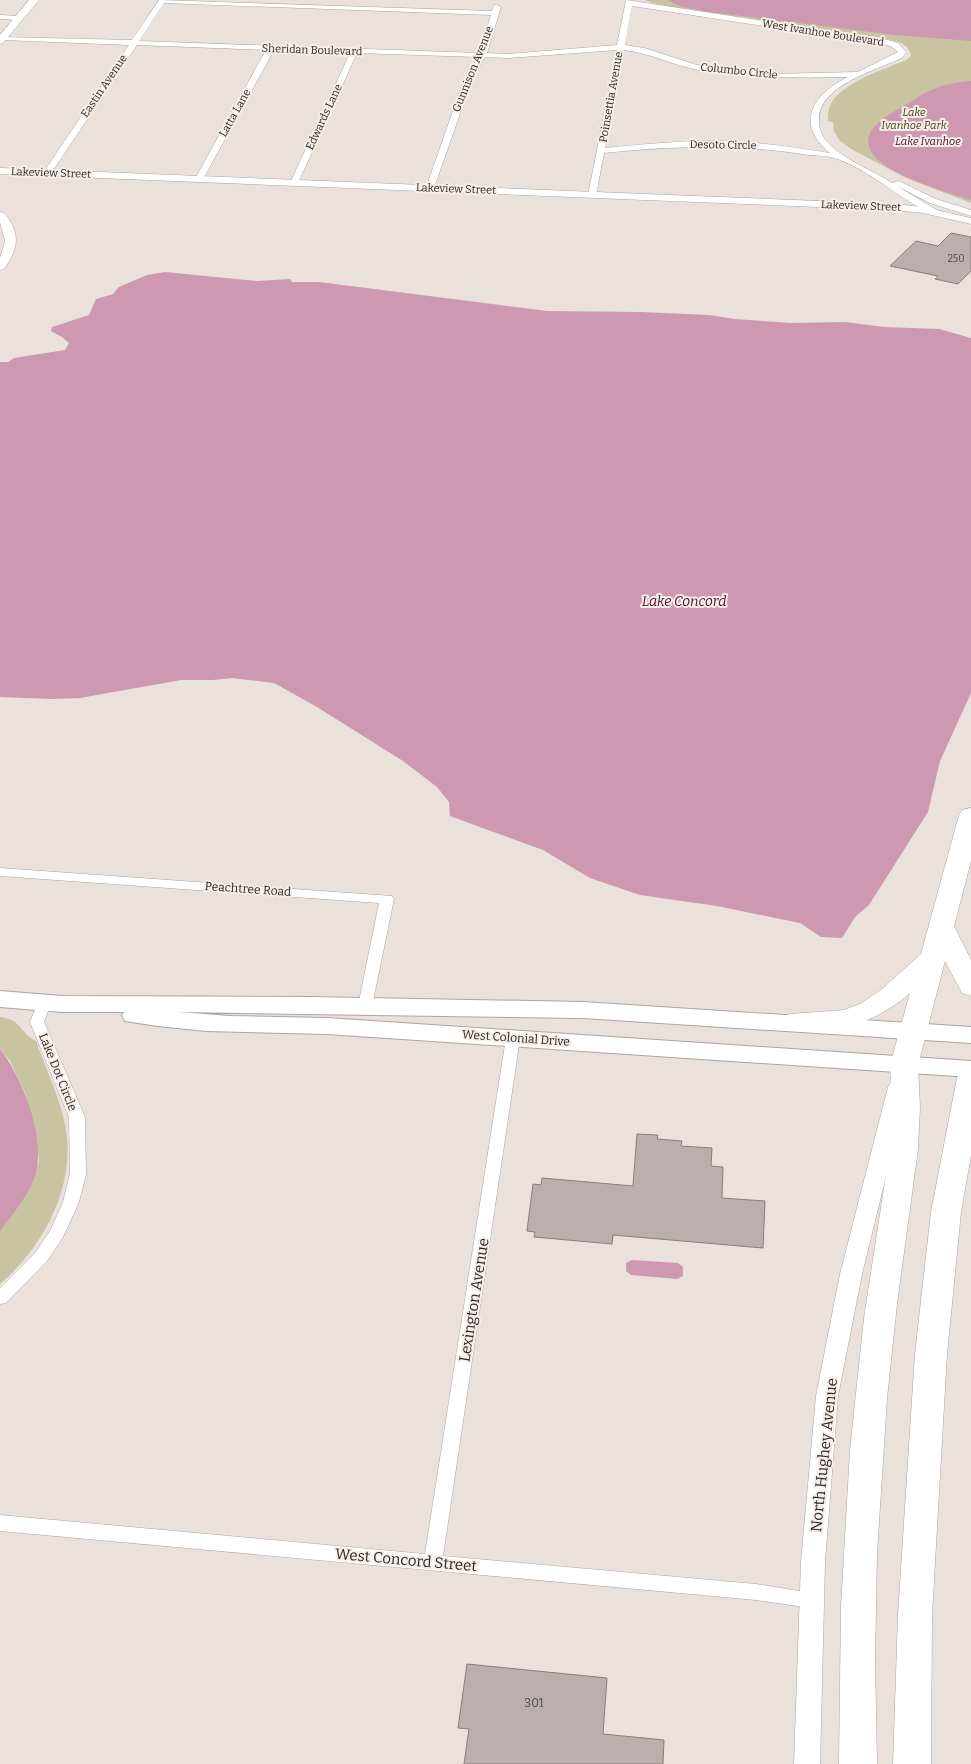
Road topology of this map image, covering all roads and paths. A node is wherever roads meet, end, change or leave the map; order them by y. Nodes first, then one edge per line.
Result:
1 (34, 0) edge
2 (163, 1) edge
3 (630, 2) edge
4 (0, 18) edge
5 (19, 18) junction
6 (1, 40) edge
7 (133, 43) junction
8 (620, 47) junction
9 (271, 48) junction
10 (354, 51) junction
11 (482, 56) junction
12 (860, 74) junction
13 (821, 141) junction
14 (779, 148) junction
15 (601, 151) junction
16 (844, 158) junction
17 (3, 170) edge
18 (47, 173) junction
19 (874, 175) junction
20 (199, 179) junction
21 (294, 183) junction
22 (430, 188) junction
23 (592, 195) junction
24 (912, 208) junction
25 (924, 208) junction
26 (936, 212) junction
27 (971, 213) edge
28 (0, 215) edge
29 (971, 221) edge
30 (0, 267) edge
31 (971, 815) edge
32 (0, 872) edge
33 (941, 926) junction
34 (932, 958) junction
35 (971, 987) edge
36 (0, 999) edge
37 (53, 1003) junction
38 (365, 1006) junction
39 (790, 1024) junction
40 (912, 1032) junction
41 (971, 1035) edge
42 (513, 1038) junction
43 (904, 1065) junction
44 (971, 1069) edge
45 (971, 1078) edge
46 (0, 1298) edge
47 (0, 1523) edge
48 (433, 1562) junction
49 (812, 1600) junction
50 (807, 1764) edge
51 (858, 1764) edge
52 (912, 1764) edge

1 - 5 street
2 - 7 street, Eastin Avenue
2 - 11 street, Gunnison Avenue
3 - 8 street, Poinsettia Avenue
3 - 12 street, West Ivanhoe Boulevard
4 - 5 street
5 - 6 street
6 - 7 street, Sheridan Boulevard
7 - 9 street, Sheridan Boulevard
7 - 18 street, Eastin Avenue
8 - 11 street, Sheridan Boulevard
8 - 12 street, Columbo Circle
8 - 15 street, Poinsettia Avenue
9 - 10 street, Sheridan Boulevard
9 - 20 street, Latta Lane
10 - 11 street, Sheridan Boulevard
10 - 21 street, Edwards Lane
11 - 22 street, Gunnison Avenue
12 - 13 street, West Ivanhoe Boulevard
13 - 14 street
13 - 16 street
14 - 15 street, Desoto Circle
14 - 16 street, Desoto Circle
15 - 23 street, Poinsettia Avenue
16 - 19 street
17 - 18 street, Lakeview Street
18 - 20 street, Lakeview Street
19 - 25 street
19 - 27 street
20 - 21 street, Lakeview Street
21 - 22 street, Lakeview Street
22 - 23 street, Lakeview Street
23 - 24 street, Lakeview Street
24 - 25 street, Lakeview Street
24 - 26 street, Lakeview Street
25 - 26 street
25 - 27 street, Lakeview Street
26 - 29 street, Lakeview Street
28 - 30 street
31 - 33 highway
32 - 38 street, Peachtree Road
33 - 34 highway
33 - 35 highway
34 - 39 highway
34 - 40 highway
36 - 37 highway, West Colonial Drive
37 - 38 highway, West Colonial Drive
37 - 42 highway, West Colonial Drive
37 - 46 street, Lake Dot Circle
38 - 39 highway, West Colonial Drive
39 - 40 highway, West Colonial Drive
40 - 41 highway, West Colonial Drive
40 - 43 highway
42 - 43 highway, West Colonial Drive
42 - 48 street, Lexington Avenue
43 - 44 highway, West Colonial Drive
43 - 49 street, North Hughey Avenue
43 - 51 highway
45 - 52 highway
47 - 48 street, West Concord Street
48 - 49 street, West Concord Street
49 - 50 street, North Hughey Avenue

